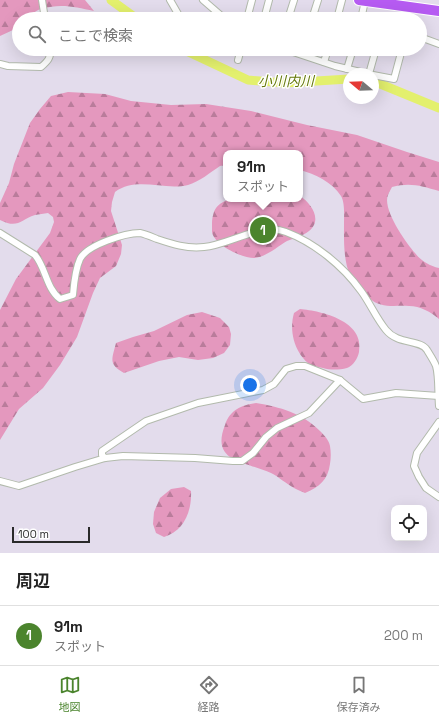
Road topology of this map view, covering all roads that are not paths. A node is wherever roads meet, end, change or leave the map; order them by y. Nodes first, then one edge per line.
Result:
1 (42, 0) edge
2 (170, 0) edge
3 (203, 0) edge
4 (252, 0) edge
5 (269, 0) edge
6 (294, 0) edge
7 (318, 0) edge
8 (342, 0) edge
9 (362, 0) edge
10 (407, 4) edge
11 (439, 11) edge
12 (44, 12) edge
13 (177, 12) edge
14 (217, 12) edge
15 (249, 12) edge
16 (266, 12) edge
17 (290, 12) edge
18 (314, 12) edge
19 (339, 12) edge
20 (361, 12) edge
21 (427, 40) edge
22 (439, 44) edge
23 (51, 56) edge
24 (239, 56) edge
25 (311, 56) edge
26 (326, 56) edge
27 (351, 56) edge
28 (374, 56) edge
29 (400, 56) edge
30 (238, 60) dead end
31 (324, 62) junction
32 (0, 64) edge
33 (344, 68) edge
34 (347, 68) edge
35 (371, 68) edge
36 (379, 76) edge
37 (0, 233) edge
38 (340, 380) junction
39 (438, 396) edge
40 (439, 406) edge
41 (439, 422) edge
42 (105, 458) junction
43 (0, 481) edge
44 (439, 497) edge

1 - 12 street
2 - 13 street
3 - 14 street
4 - 15 street
5 - 16 street
6 - 17 street
7 - 18 street
8 - 19 street
9 - 10 main road
9 - 20 street
10 - 11 main road
21 - 22 street
23 - 32 street
24 - 30 street
25 - 31 street
26 - 31 street
27 - 34 street
28 - 35 street
29 - 36 street
31 - 33 street
37 - 39 street
38 - 39 street
38 - 42 street
38 - 42 street
39 - 40 street
41 - 44 street
42 - 43 street

